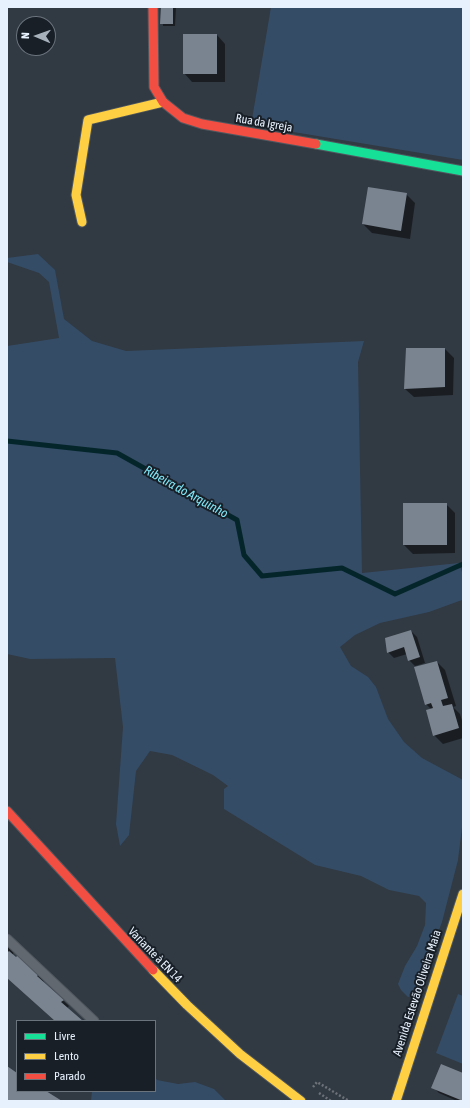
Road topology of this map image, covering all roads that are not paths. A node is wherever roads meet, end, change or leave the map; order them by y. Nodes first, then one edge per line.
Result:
1 (154, 7) edge
2 (162, 102) junction
3 (463, 170) edge
4 (82, 222) dead end
5 (8, 811) edge
6 (463, 894) edge
7 (7, 939) edge
8 (93, 1020) edge
9 (301, 1101) edge
10 (396, 1101) edge

1 - 2 street, Rua da Igreja
2 - 3 street, Rua da Igreja
2 - 4 street
5 - 9 street, Variante à EN 14
6 - 10 street, Avenida Estevão Oliveira Maia
7 - 8 lane

